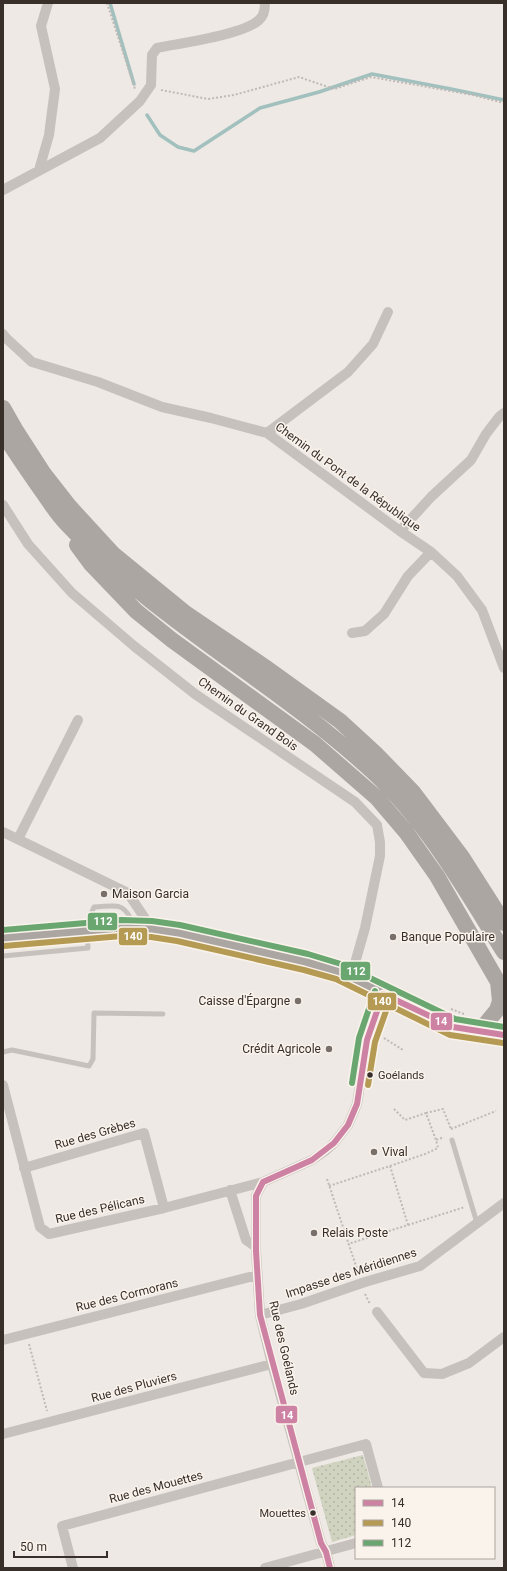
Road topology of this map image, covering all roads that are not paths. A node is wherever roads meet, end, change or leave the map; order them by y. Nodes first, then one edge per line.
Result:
1 (48, 3) edge
2 (265, 3) edge
3 (39, 170) junction
4 (3, 190) edge
5 (388, 312) dead end
6 (5, 337) edge
7 (3, 408) edge
8 (504, 413) edge
9 (3, 433) edge
10 (267, 433) junction
11 (3, 505) edge
12 (65, 522) junction
13 (400, 531) junction
14 (431, 552) junction
15 (352, 633) dead end
16 (504, 668) edge
17 (78, 720) dead end
18 (3, 832) edge
19 (18, 839) junction
20 (504, 923) edge
21 (135, 928) junction
22 (152, 929) junction
23 (85, 931) junction
24 (3, 938) edge
25 (504, 952) edge
26 (3, 956) edge
27 (351, 977) junction
28 (501, 988) edge
29 (383, 994) junction
30 (163, 1014) dead end
31 (479, 1032) junction
32 (504, 1035) edge
33 (3, 1052) edge
34 (3, 1085) edge
35 (452, 1137) road end
36 (24, 1168) junction
37 (263, 1182) junction
38 (230, 1190) junction
39 (504, 1203) edge
40 (164, 1208) junction
41 (477, 1223) junction
42 (256, 1247) junction
43 (257, 1275) junction
44 (377, 1312) road end
45 (260, 1315) junction
46 (504, 1337) edge
47 (3, 1340) edge
48 (272, 1364) junction
49 (3, 1434) edge
50 (299, 1462) junction
51 (378, 1487) edge
52 (355, 1543) edge
53 (326, 1552) junction
54 (73, 1568) edge
55 (265, 1568) edge
56 (330, 1568) edge

1 - 3 street
2 - 3 street
3 - 4 street
5 - 10 street
6 - 10 street, Chemin du Pont de la République
7 - 20 main road
8 - 13 street
9 - 12 main road
10 - 13 street, Chemin du Pont de la République
11 - 27 street, Chemin du Grand Bois
12 - 25 main road
12 - 28 main road
13 - 14 street, Chemin du Pont de la République
14 - 15 street
14 - 16 street, Chemin du Pont de la République
17 - 19 street
18 - 19 street
19 - 22 street
21 - 22 main road
21 - 23 main road
21 - 23 lane
22 - 27 main road
23 - 24 main road
23 - 26 lane
27 - 29 main road
28 - 31 main road
29 - 31 main road
29 - 37 street
30 - 33 lane
31 - 32 main road
34 - 36 street, Rue des Pélicans
35 - 41 lane
36 - 40 street, Rue des Pélicans
36 - 40 street, Rue des Grèbes
37 - 38 street, Rue des Pélicans
37 - 42 street, Rue des Goélands
38 - 40 street, Rue des Pélicans
38 - 42 street
39 - 41 street, Impasse des Méridiennes
41 - 45 street, Impasse des Méridiennes
42 - 43 street, Rue des Goélands
43 - 45 street, Rue des Goélands
43 - 47 street, Rue des Cormorans
44 - 46 street
45 - 48 street, Rue des Goélands
48 - 49 street, Rue des Pluviers
48 - 50 street, Rue des Goélands
50 - 51 street
50 - 53 street, Rue des Goélands
50 - 54 street, Rue des Mouettes
52 - 53 street
53 - 55 street
53 - 56 street, Rue des Goélands

